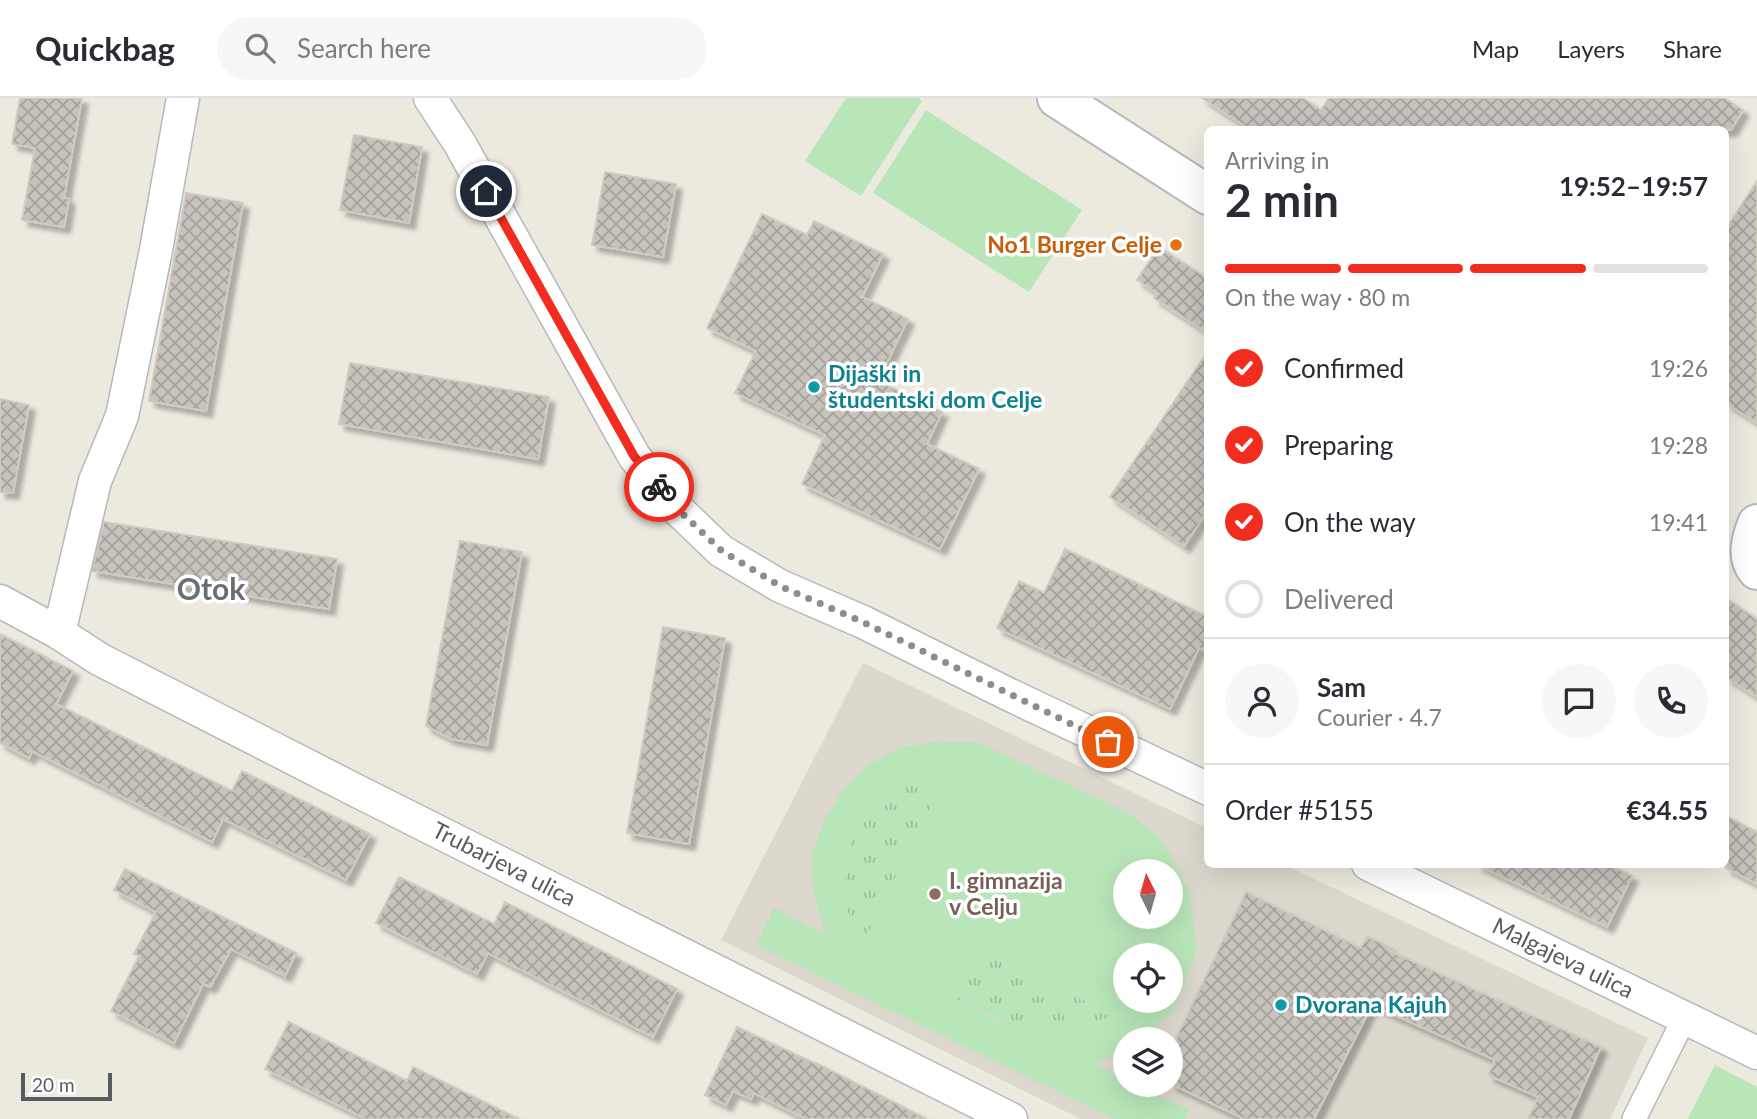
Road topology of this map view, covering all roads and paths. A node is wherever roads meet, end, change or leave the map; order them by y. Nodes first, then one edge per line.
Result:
1 (183, 98) edge
2 (430, 98) edge
3 (1057, 98) edge
4 (1204, 192) edge
5 (0, 601) edge
6 (59, 633) junction
7 (1204, 787) edge
8 (1376, 868) edge
9 (1685, 1017) junction
10 (1757, 1052) edge
11 (1011, 1119) edge
12 (1634, 1119) edge

1 - 6 street
2 - 7 street
3 - 4 street
5 - 6 street, Trubarjeva ulica
6 - 11 street, Trubarjeva ulica
8 - 9 street, Malgajeva ulica
9 - 10 street, Malgajeva ulica
9 - 12 street

